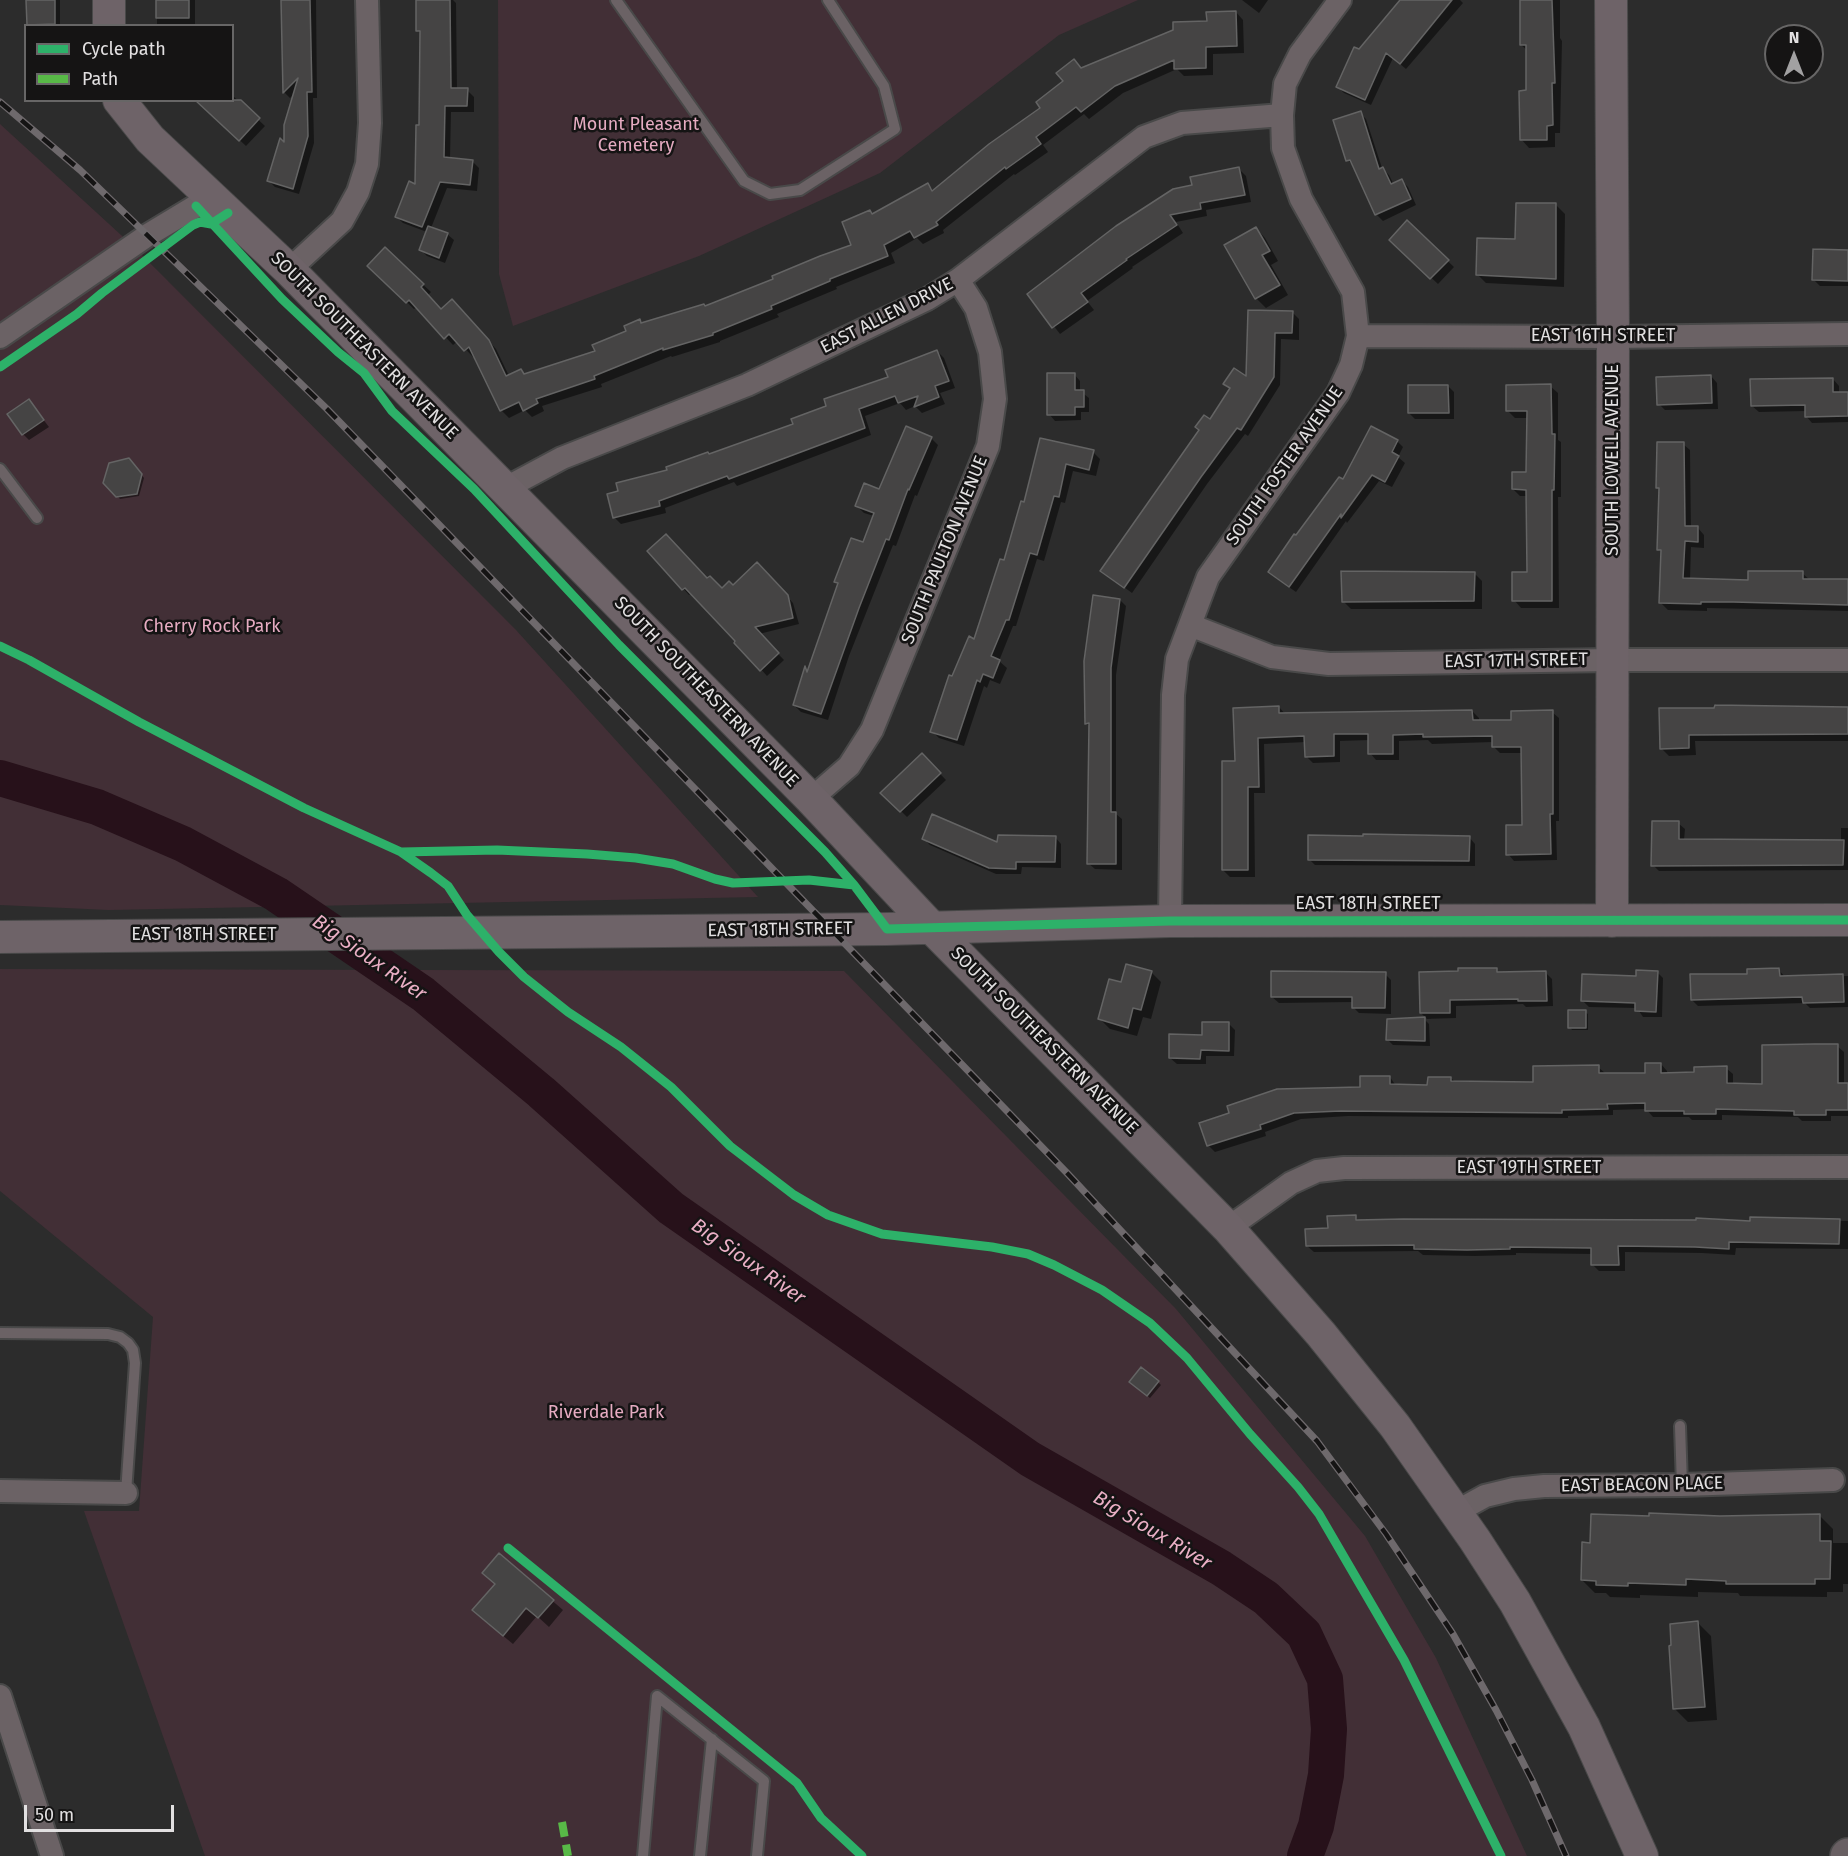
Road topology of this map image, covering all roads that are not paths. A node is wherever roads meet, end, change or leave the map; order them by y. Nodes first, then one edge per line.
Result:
1 (109, 0) edge
2 (368, 0) edge
3 (616, 0) edge
4 (828, 0) edge
5 (1340, 0) edge
6 (1611, 0) edge
7 (109, 24) edge
8 (121, 102) edge
9 (1282, 115) junction
10 (212, 197) junction
11 (289, 270) junction
12 (958, 280) junction
13 (1848, 334) edge
14 (1358, 336) junction
15 (0, 337) edge
16 (1613, 337) junction
17 (0, 469) edge
18 (506, 488) junction
19 (37, 518) dead end
20 (1190, 625) junction
21 (1613, 660) junction
22 (1848, 660) edge
23 (811, 799) junction
24 (1848, 920) edge
25 (1170, 921) junction
26 (1612, 921) junction
27 (932, 928) junction
28 (0, 937) edge
29 (1848, 1167) edge
30 (1228, 1228) junction
31 (0, 1333) edge
32 (1680, 1426) dead end
33 (1833, 1480) dead end
34 (1682, 1485) junction
35 (0, 1491) edge
36 (126, 1493) joint
37 (1456, 1512) junction
38 (0, 1696) edge
39 (712, 1739) junction
40 (52, 1856) edge
41 (643, 1856) edge
42 (700, 1856) edge
43 (758, 1856) edge
44 (1642, 1856) edge

1 - 7 street
2 - 11 street
3 - 4 lane
5 - 9 street, SOUTH FOSTER AVENUE
6 - 16 street, SOUTH LOWELL AVENUE
8 - 10 street, SOUTH SOUTHEASTERN AVENUE
9 - 12 street, EAST ALLEN DRIVE
9 - 14 street, SOUTH FOSTER AVENUE
10 - 11 street, SOUTH SOUTHEASTERN AVENUE
10 - 15 street
11 - 18 street, SOUTH SOUTHEASTERN AVENUE
12 - 18 street, EAST ALLEN DRIVE
12 - 23 street, SOUTH PAULTON AVENUE
13 - 16 street, EAST 16TH STREET
14 - 16 street, EAST 16TH STREET
14 - 20 street, SOUTH FOSTER AVENUE
16 - 21 street, SOUTH LOWELL AVENUE
17 - 19 lane
18 - 23 street, SOUTH SOUTHEASTERN AVENUE
20 - 21 street, EAST 17TH STREET
20 - 25 street, SOUTH FOSTER AVENUE
21 - 22 street, EAST 17TH STREET
21 - 26 street, SOUTH LOWELL AVENUE
23 - 27 street, SOUTH SOUTHEASTERN AVENUE
24 - 26 street, EAST 18TH STREET
25 - 26 street, EAST 18TH STREET
25 - 27 street, EAST 18TH STREET
27 - 28 street, EAST 18TH STREET
27 - 30 street, SOUTH SOUTHEASTERN AVENUE
29 - 30 street, EAST 19TH STREET
30 - 37 street, SOUTH SOUTHEASTERN AVENUE
31 - 36 lane
32 - 34 lane
33 - 34 street, EAST BEACON PLACE
34 - 37 street, EAST BEACON PLACE
35 - 36 street
37 - 44 street, SOUTH SOUTHEASTERN AVENUE
38 - 40 street
39 - 41 lane
39 - 42 lane
39 - 43 lane

